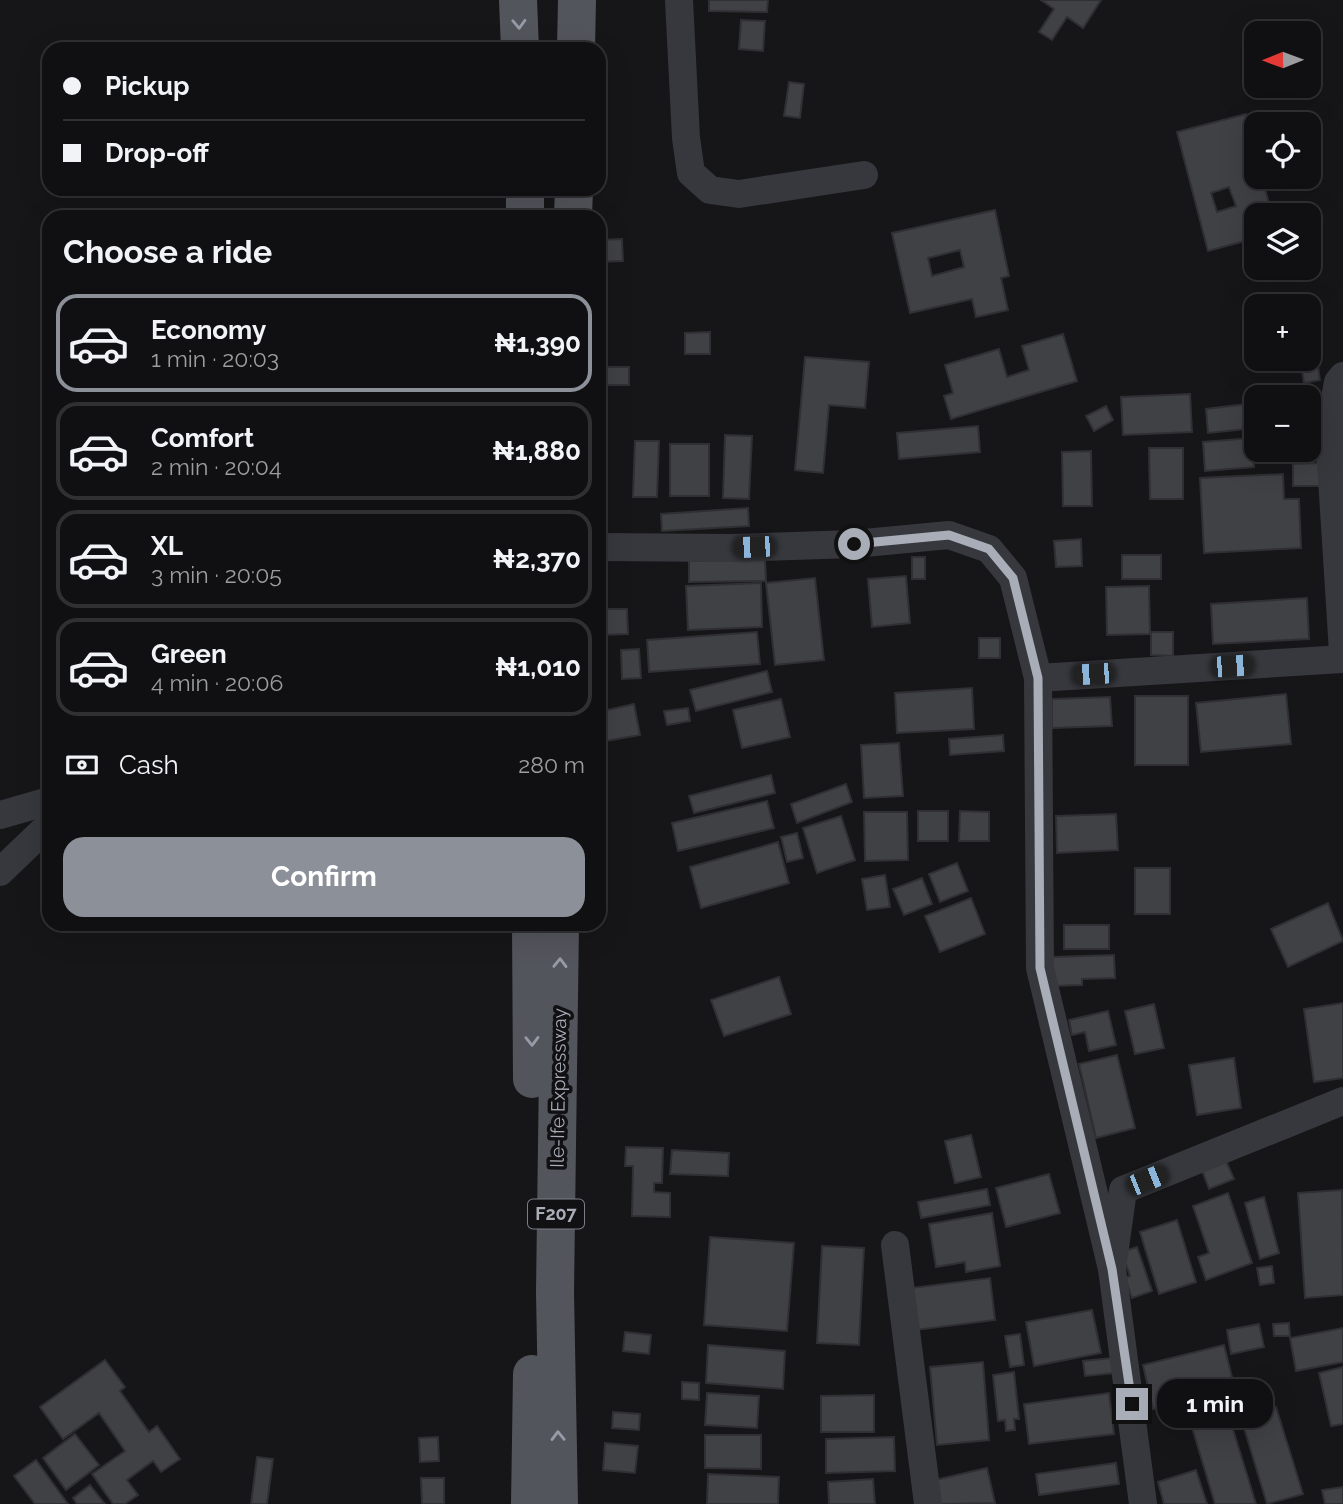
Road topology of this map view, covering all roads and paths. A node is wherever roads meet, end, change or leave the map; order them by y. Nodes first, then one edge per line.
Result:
1 (519, 0) edge
2 (577, 0) edge
3 (679, 0) edge
4 (520, 42) edge
5 (576, 42) edge
6 (864, 175) dead end
7 (1343, 376) edge
8 (606, 547) edge
9 (1343, 652) edge
10 (1343, 659) edge
11 (1038, 678) junction
12 (42, 803) edge
13 (0, 815) edge
14 (42, 832) edge
15 (0, 872) edge
16 (531, 931) edge
17 (560, 931) edge
18 (1343, 1101) edge
19 (895, 1245) dead end
20 (1112, 1269) junction
21 (530, 1504) edge
22 (559, 1504) edge
23 (928, 1504) edge
24 (1143, 1504) edge

1 -> 4 main road
2 - 5 main road
3 - 6 street
7 - 9 street
8 - 11 street
10 - 11 street
11 - 20 street
12 - 13 street
14 - 15 street
16 -> 21 main road, Ile-Ife Expressway / F207
22 -> 17 main road, Ile-Ife Expressway / F207
18 - 20 street
19 - 23 street
20 - 24 street

